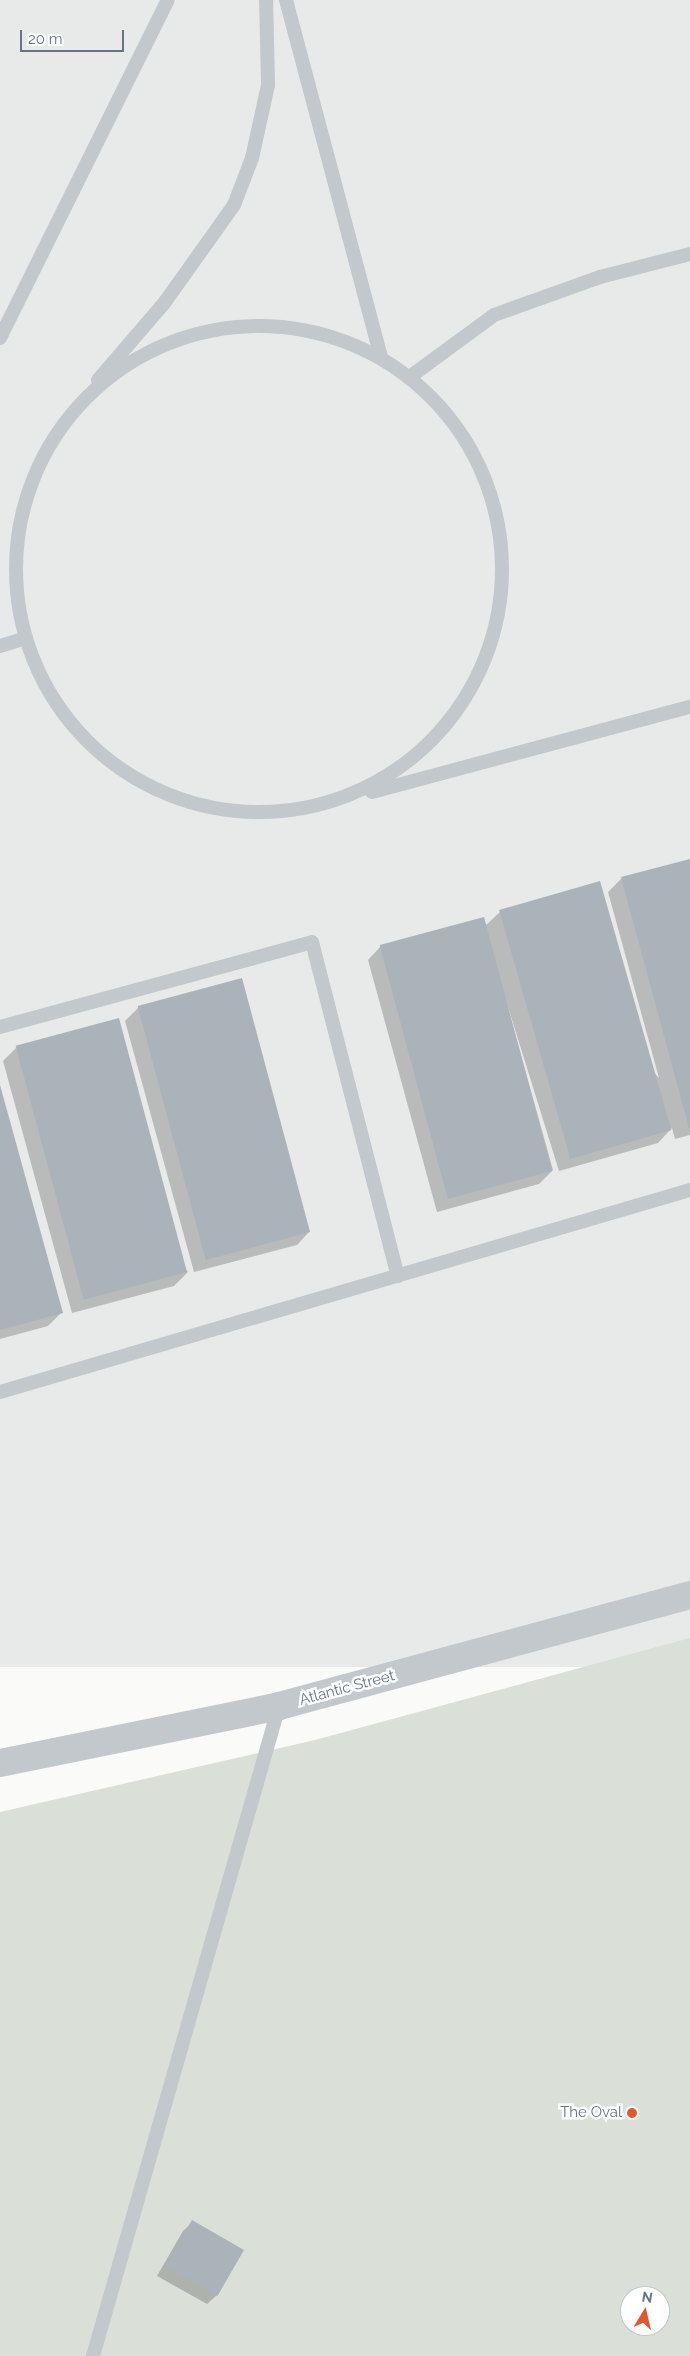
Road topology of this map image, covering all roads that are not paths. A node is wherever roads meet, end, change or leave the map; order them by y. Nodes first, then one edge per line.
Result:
1 (168, 0) edge
2 (266, 0) edge
3 (286, 0) edge
4 (690, 254) edge
5 (0, 338) edge
6 (381, 357) junction
7 (410, 376) junction
8 (81, 400) junction
9 (26, 638) junction
10 (0, 646) edge
11 (690, 707) edge
12 (310, 809) junction
13 (0, 1027) edge
14 (690, 1190) edge
15 (398, 1276) junction
16 (0, 1392) edge
17 (690, 1595) edge
18 (279, 1706) junction
19 (0, 1763) edge
20 (92, 2356) edge

1 - 5 lane
2 - 8 lane
3 - 6 lane
4 - 7 lane
6 - 7 lane
6 - 8 lane
7 - 12 lane
8 - 9 lane
9 - 10 lane
9 - 12 lane
11 - 12 lane
13 - 15 lane
14 - 15 lane
15 - 16 lane
17 - 18 street, Atlantic Street
18 - 19 street, Atlantic Street
18 - 20 lane

